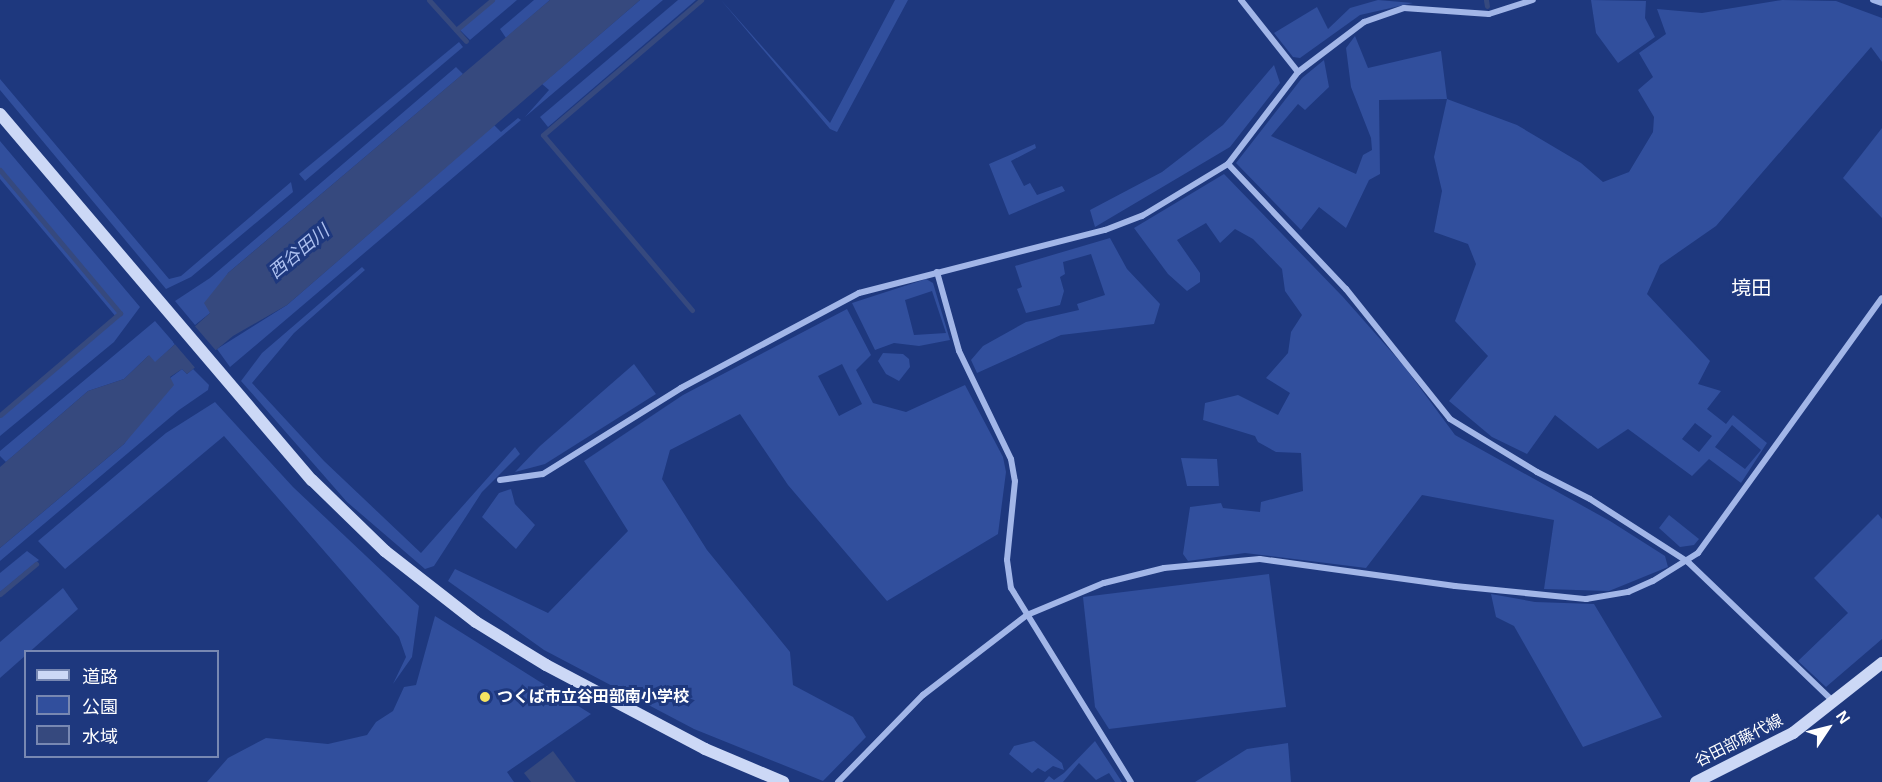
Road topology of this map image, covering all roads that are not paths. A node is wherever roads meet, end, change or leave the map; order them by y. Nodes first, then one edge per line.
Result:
1 (1241, 0) edge
2 (1533, 0) edge
3 (1873, 0) edge
4 (1882, 3) edge
5 (1298, 72) junction
6 (0, 114) edge
7 (1228, 164) junction
8 (937, 272) junction
9 (1882, 298) edge
10 (500, 480) dead end
11 (1688, 562) junction
12 (1026, 615) junction
13 (1882, 663) edge
14 (1835, 703) junction
15 (783, 782) edge
16 (838, 782) edge
17 (1131, 782) edge
18 (1696, 782) edge

1 - 5 street
2 - 5 street
3 - 4 street
5 - 7 street
6 - 15 street
7 - 8 street
7 - 11 street
8 - 10 street
8 - 12 street
9 - 11 street
11 - 12 street
11 - 14 street
12 - 16 street
12 - 17 street
13 - 14 street, 谷田部藤代線
14 - 18 street, 谷田部藤代線

